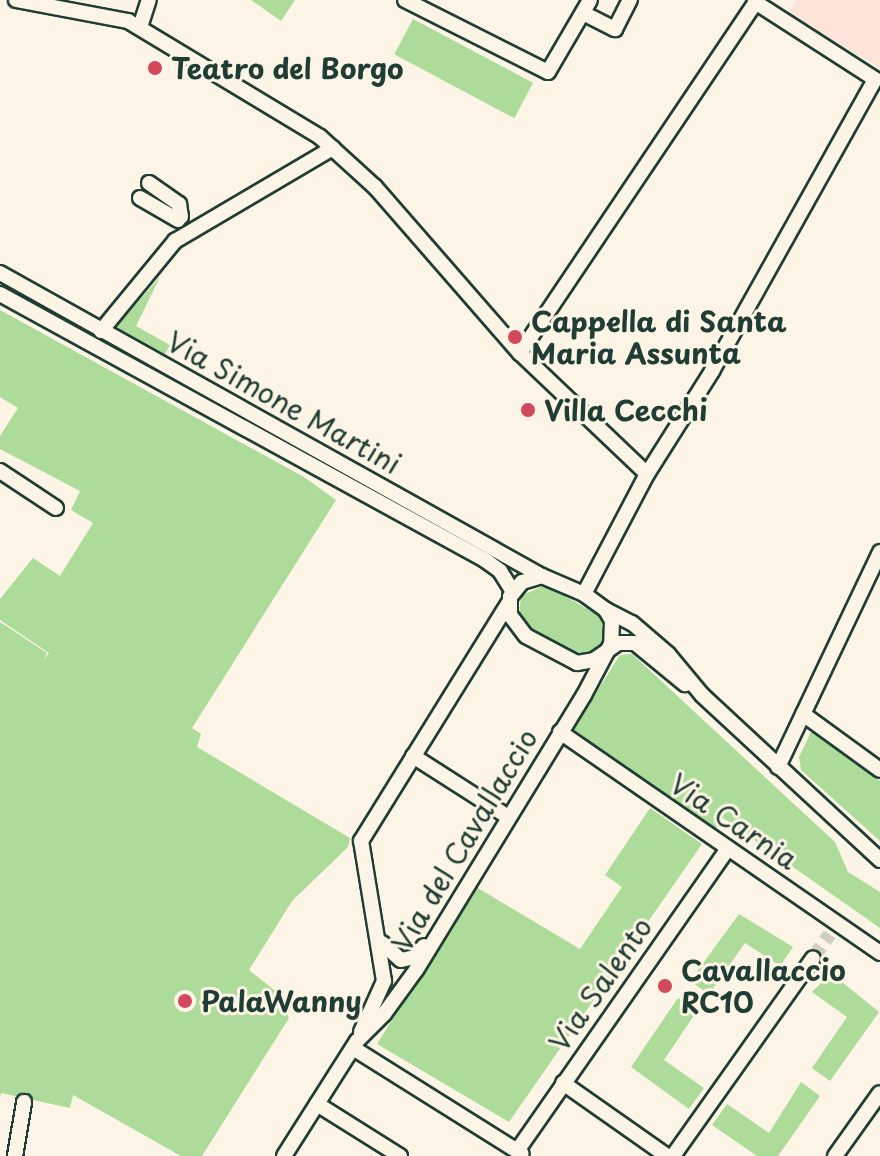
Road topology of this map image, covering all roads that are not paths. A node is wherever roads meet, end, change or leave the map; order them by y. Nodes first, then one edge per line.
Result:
1 (16, 0) edge
2 (149, 0) edge
3 (405, 0) edge
4 (630, 0) edge
5 (756, 1) edge
6 (587, 7) edge
7 (140, 27) junction
8 (878, 78) edge
9 (333, 148) junction
10 (149, 183) dead end
11 (140, 198) dead end
12 (179, 218) junction
13 (198, 228) junction
14 (175, 241) junction
15 (0, 273) edge
16 (0, 294) edge
17 (101, 331) junction
18 (520, 353) junction
19 (0, 471) edge
20 (647, 474) junction
21 (56, 508) dead end
22 (880, 552) edge
23 (542, 576) junction
24 (584, 594) junction
25 (511, 597) junction
26 (606, 610) junction
27 (608, 650) junction
28 (702, 695) junction
29 (803, 714) junction
30 (560, 732) junction
31 (413, 756) junction
32 (778, 767) junction
33 (880, 770) edge
34 (507, 816) junction
35 (728, 848) junction
36 (880, 860) edge
37 (437, 929) junction
38 (380, 939) junction
39 (880, 953) edge
40 (813, 958) tunnel mouth
41 (355, 1044) junction
42 (563, 1083) junction
43 (880, 1093) edge
44 (24, 1102) dead end
45 (317, 1104) junction
46 (521, 1153) edge
47 (15, 1156) edge
48 (284, 1156) edge
49 (400, 1156) edge
50 (667, 1156) edge
51 (673, 1156) edge
52 (835, 1156) edge

1 - 7 street
2 - 7 street
3 - 6 street
4 - 6 street
5 - 8 street
5 - 18 street
7 - 9 street
8 - 20 street
9 - 13 street
9 - 18 street
10 - 12 street
11 - 12 street
12 - 13 street
12 - 14 street
13 - 14 street
14 - 17 street
15 - 17 street, Via Simone Martini
16 - 25 street, Via Simone Martini
17 - 23 street, Via Simone Martini
18 - 20 street
19 - 21 street
20 - 24 street
22 - 29 street
23 - 24 street, Via Simone Martini
23 - 25 street
24 - 26 street, Via Simone Martini
25 - 27 street, Via Simone Martini
25 - 31 street
26 - 27 street
26 - 28 street, Via Simone Martini
27 - 28 street, Via Simone Martini
27 - 30 street, Via del Cavallaccio
28 - 32 street, Via Simone Martini
29 - 32 street
29 - 33 street
30 - 34 street, Via del Cavallaccio
30 - 35 street, Via Carnia
31 - 34 street
31 - 38 street
32 - 36 street, Via Simone Martini
34 - 37 street, Via del Cavallaccio
35 - 39 street, Via Carnia
35 - 42 street, Via Salento
37 - 38 street
37 - 41 street, Via del Cavallaccio
38 - 41 street
40 - 51 street
41 - 45 street, Via del Cavallaccio
41 - 46 street
42 - 46 street, Via Salento
42 - 50 street
43 - 52 street
44 - 47 street
45 - 48 street, Via del Cavallaccio
45 - 49 street

